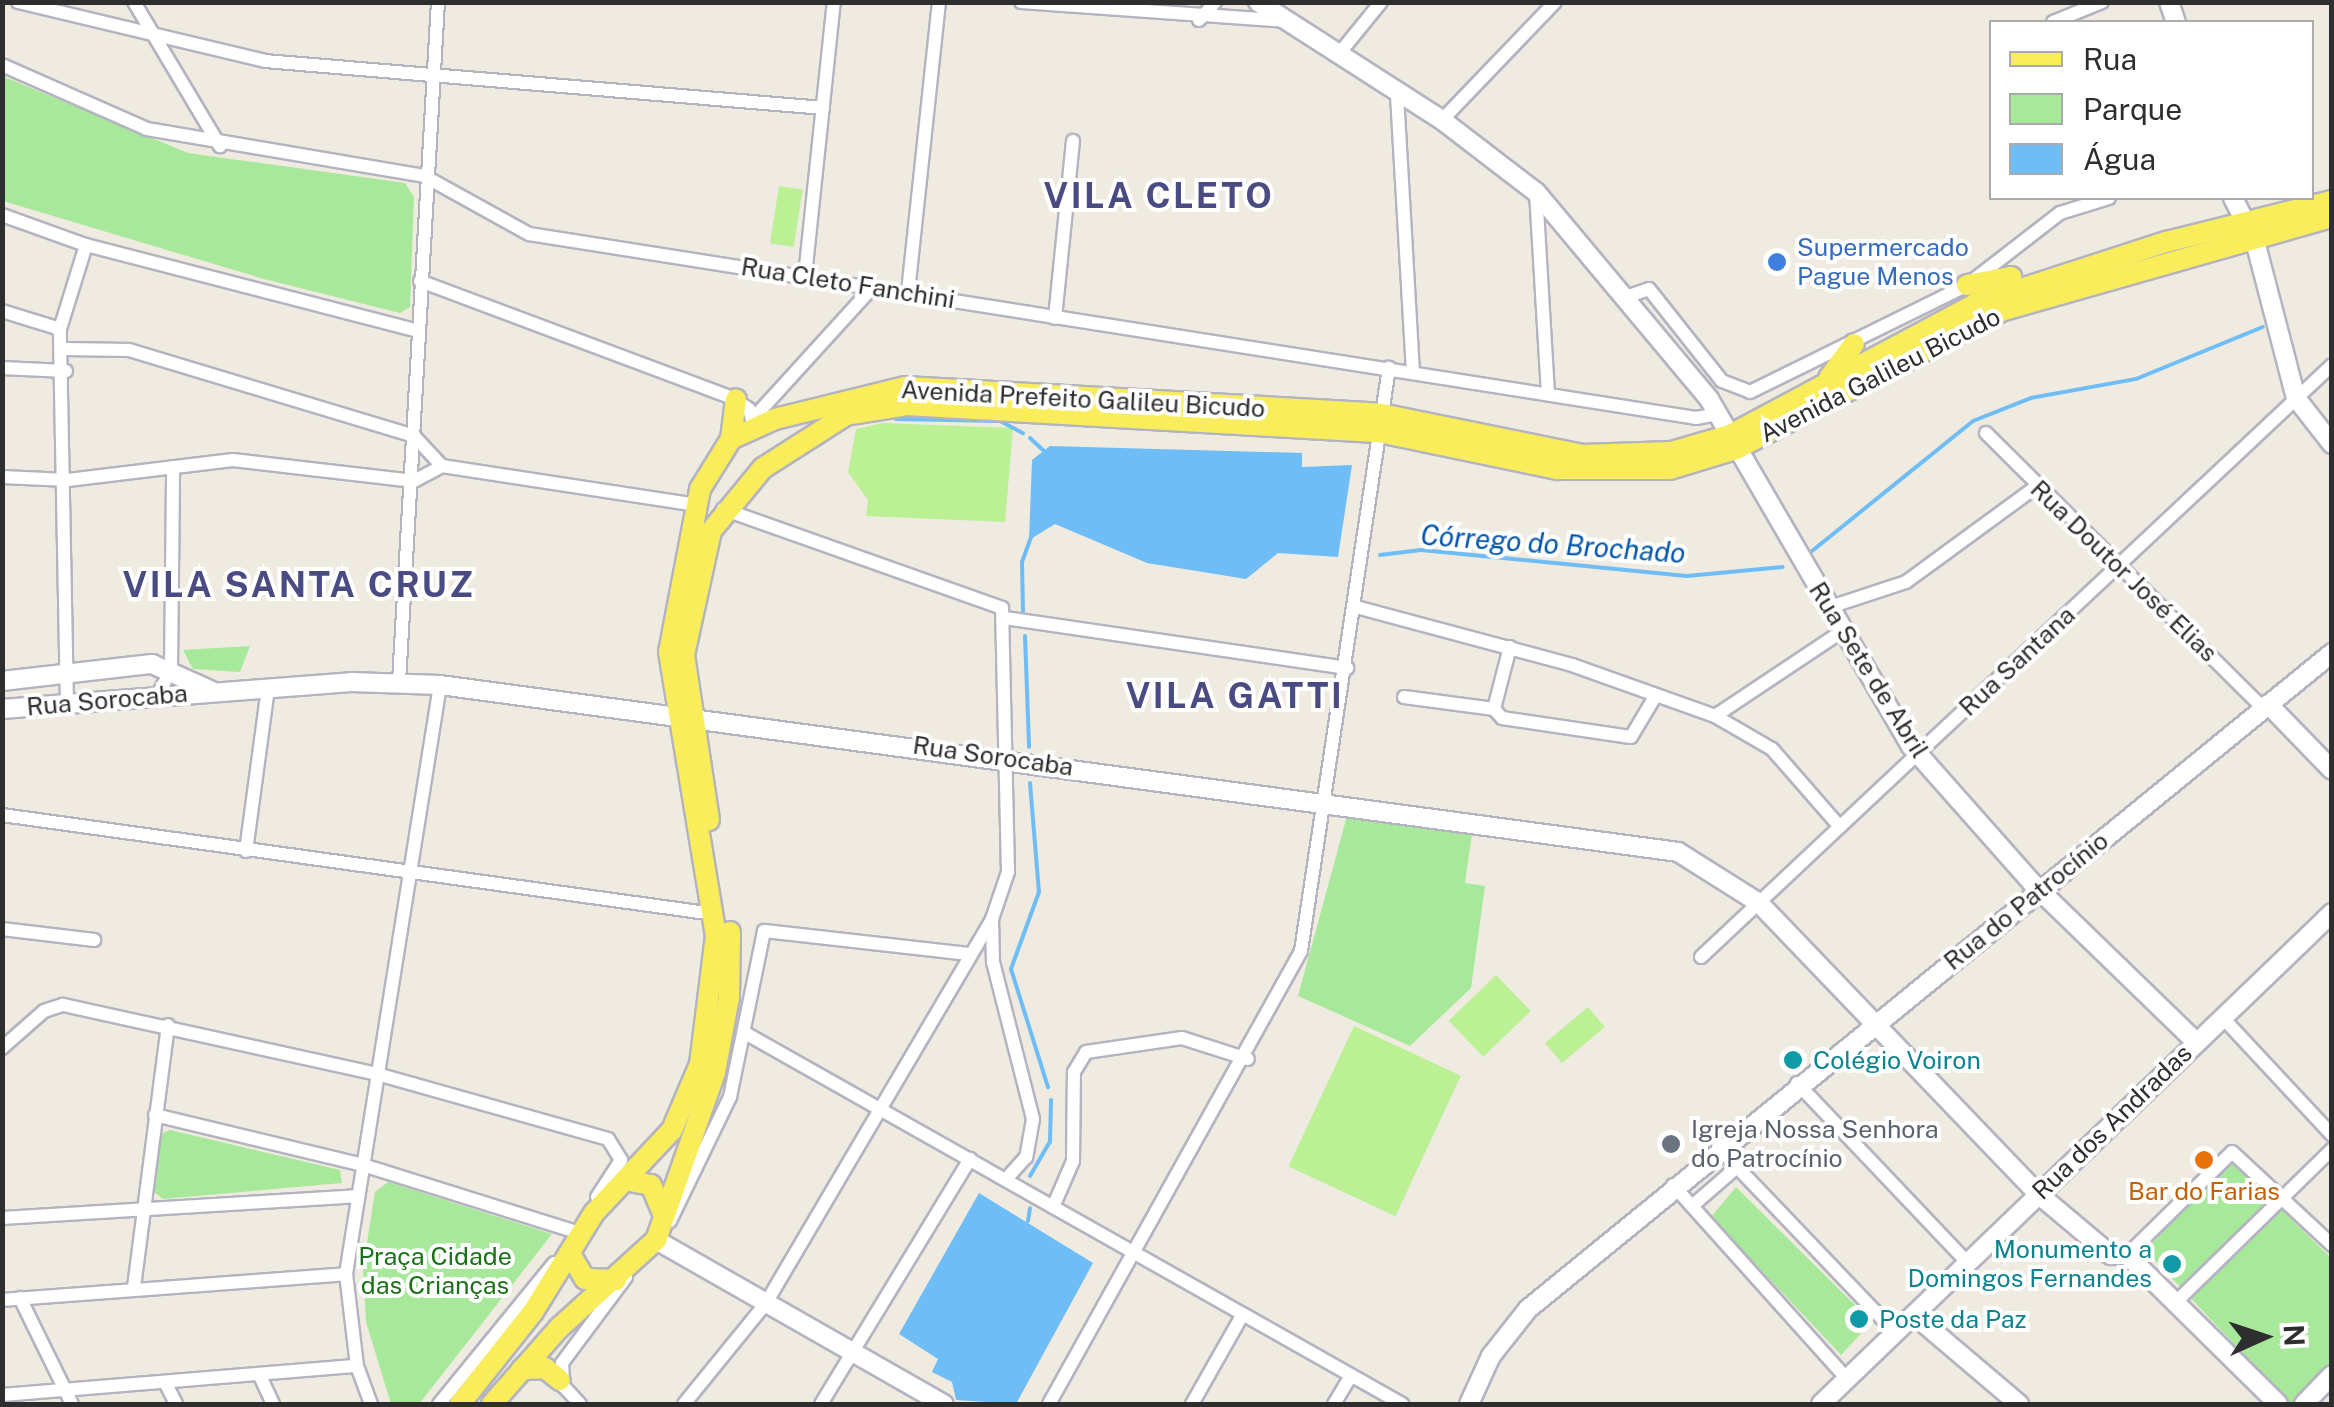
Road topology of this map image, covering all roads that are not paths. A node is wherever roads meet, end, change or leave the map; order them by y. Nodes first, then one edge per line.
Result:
1 (18, 2) edge
2 (134, 2) edge
3 (438, 2) edge
4 (834, 2) edge
5 (939, 2) edge
6 (1021, 2) edge
7 (1158, 2) edge
8 (1215, 2) edge
9 (1258, 2) edge
10 (1381, 2) edge
11 (1555, 2) edge
12 (2102, 2) edge
13 (1167, 18) junction
14 (1198, 20) junction
15 (2058, 20) edge
16 (1288, 22) junction
17 (150, 28) junction
18 (1338, 55) junction
19 (2, 65) edge
20 (431, 74) junction
21 (1397, 95) junction
22 (823, 108) junction
23 (1442, 120) junction
24 (1073, 141) dead end
25 (220, 146) junction
26 (424, 176) junction
27 (1536, 192) junction
28 (2104, 200) edge
29 (2235, 200) edge
30 (2332, 201) edge
31 (2, 215) edge
32 (2332, 217) edge
33 (2252, 234) junction
34 (86, 245) junction
35 (2062, 275) junction
36 (805, 276) junction
37 (420, 281) junction
38 (1967, 285) junction
39 (872, 286) junction
40 (908, 292) junction
41 (1626, 297) junction
42 (2, 311) edge
43 (1055, 318) junction
44 (60, 329) junction
45 (418, 330) junction
46 (1854, 344) junction
47 (65, 350) junction
48 (2332, 365) edge
49 (2, 368) edge
50 (1389, 368) junction
51 (66, 371) junction
52 (1413, 372) junction
53 (1826, 382) junction
54 (1548, 394) junction
55 (2296, 398) junction
56 (752, 407) junction
57 (1718, 414) junction
58 (1380, 423) junction
59 (1986, 433) dead end
60 (414, 436) junction
61 (1733, 442) junction
62 (2332, 444) edge
63 (442, 466) junction
64 (173, 467) junction
65 (763, 468) junction
66 (2, 477) edge
67 (68, 480) junction
68 (414, 481) junction
69 (2038, 486) junction
70 (697, 505) junction
71 (723, 509) junction
72 (2118, 566) junction
73 (1356, 607) junction
74 (1830, 607) junction
75 (1005, 618) junction
76 (1844, 630) junction
77 (1510, 647) junction
78 (2332, 653) edge
79 (1347, 668) junction
80 (170, 670) junction
81 (68, 671) junction
82 (2, 682) edge
83 (399, 682) junction
84 (440, 685) junction
85 (268, 688) junction
86 (211, 690) junction
87 (1656, 695) junction
88 (1404, 697) dead end
89 (154, 701) junction
90 (67, 704) junction
91 (2265, 706) junction
92 (1494, 708) junction
93 (2, 710) edge
94 (681, 715) junction
95 (1715, 716) junction
96 (1918, 754) junction
97 (1006, 757) junction
98 (2332, 770) edge
99 (1329, 802) junction
100 (2, 815) edge
101 (1840, 827) junction
102 (246, 851) junction
103 (407, 876) junction
104 (2040, 890) junction
105 (1759, 903) junction
106 (2332, 913) edge
107 (714, 914) junction
108 (992, 919) junction
109 (2, 929) edge
110 (94, 940) dead end
111 (970, 954) junction
112 (1701, 957) dead end
113 (2222, 1017) junction
114 (1874, 1022) junction
115 (168, 1025) junction
116 (745, 1033) junction
117 (2196, 1042) junction
118 (2, 1048) edge
119 (1248, 1059) junction
120 (377, 1074) junction
121 (1797, 1082) junction
122 (880, 1108) junction
123 (155, 1115) junction
124 (2332, 1135) edge
125 (1718, 1147) junction
126 (2332, 1149) edge
127 (970, 1160) junction
128 (362, 1165) junction
129 (1737, 1167) junction
130 (1006, 1179) junction
131 (626, 1180) junction
132 (1673, 1185) junction
133 (2037, 1192) junction
134 (358, 1196) junction
135 (2282, 1199) junction
136 (1692, 1206) junction
137 (1053, 1207) junction
138 (143, 1208) junction
139 (664, 1217) junction
140 (2, 1218) edge
141 (589, 1221) junction
142 (656, 1240) junction
143 (2332, 1245) edge
144 (1136, 1253) junction
145 (570, 1254) junction
146 (2126, 1255) junction
147 (1967, 1262) junction
148 (626, 1272) junction
149 (346, 1274) junction
150 (134, 1287) junction
151 (20, 1298) junction
152 (2, 1300) edge
153 (2177, 1301) junction
154 (766, 1303) junction
155 (1243, 1314) junction
156 (1914, 1314) junction
157 (1895, 1332) junction
158 (857, 1355) junction
159 (357, 1366) junction
160 (522, 1369) junction
161 (260, 1376) junction
162 (1351, 1376) junction
163 (2332, 1376) edge
164 (1847, 1379) junction
165 (560, 1380) junction
166 (167, 1386) junction
167 (2, 1396) edge
168 (69, 1400) edge
169 (176, 1404) edge
170 (273, 1404) edge
171 (371, 1404) edge
172 (439, 1404) edge
173 (460, 1404) edge
174 (492, 1404) edge
175 (580, 1404) edge
176 (684, 1404) edge
177 (822, 1404) edge
178 (941, 1404) edge
179 (1048, 1404) edge
180 (1192, 1404) edge
181 (1334, 1404) edge
182 (1402, 1404) edge
183 (1470, 1404) edge
184 (1821, 1404) edge
185 (2018, 1404) edge
186 (2278, 1404) edge
187 (2304, 1404) edge

1 - 17 street
2 - 17 street
3 - 20 street
4 - 22 street
5 - 40 street
6 - 13 street
7 - 13 street
8 - 14 street
9 - 16 main road, Rua Sete de Abril
10 - 18 street
11 - 23 street
12 - 15 street
13 - 14 street
14 - 16 street
16 - 18 main road, Rua Sete de Abril
17 - 20 street
17 - 25 street
18 - 21 main road, Rua Sete de Abril
19 - 25 street, Rua Cleto Fanchini
20 - 22 street
20 - 26 street
21 - 23 main road, Rua Sete de Abril
21 - 52 street
22 - 36 street
23 - 27 main road, Rua Sete de Abril
24 - 43 street
25 - 26 street, Rua Cleto Fanchini
26 - 36 street, Rua Cleto Fanchini
26 - 37 street
27 - 41 main road, Rua Sete de Abril
27 - 54 street
28 - 38 street
29 - 33 main road
30 - 33 main road, Avenida Prefeito Galileu Bicudo
31 - 34 street
32 - 33 main road, Avenida Prefeito Galileu Bicudo
33 - 35 main road, Avenida Prefeito Galileu Bicudo
33 - 55 main road
33 - 61 main road, Avenida Galileu Bicudo
34 - 44 street
34 - 45 street
35 - 38 main road
35 - 53 main road, Avenida Prefeito Galileu Bicudo
36 - 39 street, Rua Cleto Fanchini
37 - 45 street
37 - 56 street
38 - 46 street
39 - 40 street, Rua Cleto Fanchini
39 - 56 street
40 - 43 street, Rua Cleto Fanchini
41 - 46 street
41 - 57 main road, Rua Sete de Abril
42 - 44 street
43 - 50 street, Rua Cleto Fanchini
44 - 47 street
45 - 60 street
46 - 53 main road
47 - 51 street
47 - 60 street
48 - 55 street, Rua Santana
49 - 51 street
50 - 52 street, Rua Cleto Fanchini
50 - 58 street
51 - 67 street
52 - 54 street, Rua Cleto Fanchini
53 - 61 main road, Avenida Prefeito Galileu Bicudo
54 - 57 street, Rua Cleto Fanchini
55 - 62 main road
55 - 72 street, Rua Santana
56 - 58 main road, Avenida Prefeito Galileu Bicudo
56 - 65 main road
56 - 70 main road, Avenida Prefeito Galileu Bicudo
57 - 61 main road, Rua Sete de Abril
58 - 61 main road, Avenida Prefeito Galileu Bicudo
58 - 65 main road, Avenida Prefeito Galileu Bicudo
58 - 73 street
59 - 69 street, Rua Doutor José Elias
60 - 63 street
60 - 68 street
61 - 74 main road, Rua Sete de Abril
63 - 68 street
63 - 70 street
64 - 67 street
64 - 68 street
64 - 80 street
65 - 71 main road, Avenida Prefeito Galileu Bicudo
66 - 67 street
67 - 81 street
68 - 83 street
69 - 72 street, Rua Doutor José Elias
69 - 74 street
70 - 94 main road, Avenida Prefeito Galileu Bicudo
71 - 75 street
71 - 94 main road, Avenida Prefeito Galileu Bicudo
72 - 91 street, Rua Doutor José Elias
72 - 96 street, Rua Santana
73 - 77 street
73 - 79 street
74 - 76 main road, Rua Sete de Abril
75 - 79 street
75 - 97 street
76 - 95 street
76 - 96 main road, Rua Sete de Abril
77 - 87 street
77 - 92 street
78 - 91 main road, Rua do Patrocínio
79 - 99 street
80 - 81 main road, Rua Sorocaba
80 - 86 main road, Rua Sorocaba
80 - 89 street
81 - 82 main road, Rua Sorocaba
81 - 90 street
83 - 84 main road, Rua Sorocaba
83 - 85 main road, Rua Sorocaba
84 - 94 main road, Rua Sorocaba
84 - 103 street
85 - 86 main road, Rua Sorocaba
85 - 102 street
86 - 89 main road, Rua Sorocaba
87 - 92 street
87 - 95 street
88 - 92 street
89 - 90 main road, Rua Sorocaba
90 - 93 main road, Rua Sorocaba
91 - 98 main road, Rua Doutor José Elias
91 - 104 main road, Rua do Patrocínio
94 - 97 main road, Rua Sorocaba
94 - 107 main road, Avenida Prefeito Galileu Bicudo
94 - 139 main road, Avenida Prefeito Galileu Bicudo
95 - 101 street
96 - 101 street, Rua Santana
96 - 104 main road, Rua Sete de Abril
97 - 99 main road, Rua Sorocaba
97 - 108 street
99 - 105 main road, Rua Sorocaba
99 - 119 street
100 - 102 street
101 - 105 street, Rua Santana
102 - 103 street
103 - 107 street
103 - 120 street
104 - 114 main road, Rua do Patrocínio
104 - 117 main road, Rua Sete de Abril
105 - 112 street, Rua Santana
105 - 114 main road, Rua Sorocaba
106 - 113 main road, Rua dos Andradas
107 - 131 main road, Avenida Prefeito Galileu Bicudo
108 - 111 street
108 - 130 street
109 - 110 street
111 - 116 street
111 - 122 street
113 - 117 main road, Rua dos Andradas
113 - 124 street
114 - 121 main road, Rua do Patrocínio
114 - 133 main road, Rua Sorocaba
115 - 118 street
115 - 120 street
115 - 123 street
116 - 122 street
116 - 142 street
117 - 133 main road, Rua dos Andradas
119 - 137 street
119 - 144 street
120 - 128 street
120 - 141 street
121 - 125 main road, Rua do Patrocínio
121 - 147 street
122 - 127 street
122 - 154 street
123 - 128 street
123 - 138 street
125 - 129 street
125 - 132 main road, Rua do Patrocínio
126 - 135 street
127 - 130 street
127 - 158 street
128 - 134 street
128 - 141 street
129 - 136 street
129 - 157 street
130 - 137 street
131 - 139 main road
131 - 141 main road, Avenida Prefeito Galileu Bicudo
132 - 136 street
132 - 183 main road, Rua do Patrocínio
133 - 146 main road, Rua Sorocaba
133 - 147 main road, Rua dos Andradas
134 - 138 street
134 - 149 street
135 - 143 street
135 - 146 street
135 - 153 street
136 - 164 street
137 - 144 street
138 - 140 street
138 - 150 street
139 - 142 main road, Avenida Prefeito Galileu Bicudo
141 - 145 main road, Avenida Prefeito Galileu Bicudo
141 - 172 street
142 - 148 main road, Avenida Prefeito Galileu Bicudo
142 - 154 main road
144 - 155 street
144 - 179 street
145 - 148 main road
145 - 173 main road, Avenida Prefeito Galileu Bicudo
146 - 153 main road, Rua Sorocaba
147 - 156 main road, Rua dos Andradas
148 - 160 main road, Avenida Prefeito Galileu Bicudo
148 - 165 street
149 - 150 street
149 - 159 street
150 - 151 street
151 - 152 street
151 - 168 street
153 - 186 main road, Rua Sorocaba
154 - 158 main road
154 - 176 street
155 - 162 street
155 - 180 street
156 - 157 main road, Rua dos Andradas
156 - 185 main road
157 - 164 main road, Rua dos Andradas
158 - 177 street
158 - 178 main road
159 - 161 street
159 - 171 street
160 - 165 main road
160 - 174 main road, Avenida Prefeito Galileu Bicudo
161 - 166 street
161 - 170 street
162 - 181 street
162 - 182 street
163 - 187 main road
164 - 184 main road, Rua dos Andradas
165 - 175 street
166 - 168 street
166 - 169 street
167 - 168 street

